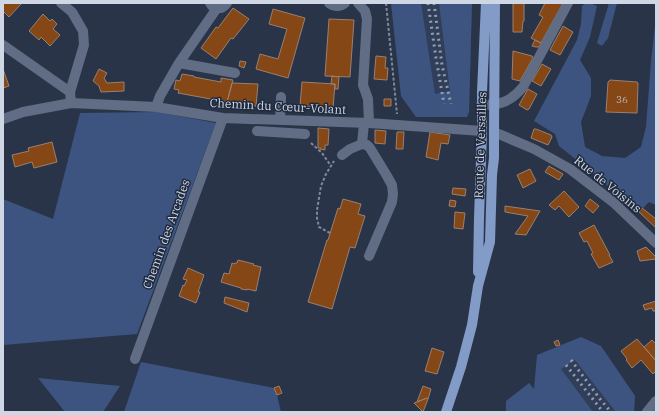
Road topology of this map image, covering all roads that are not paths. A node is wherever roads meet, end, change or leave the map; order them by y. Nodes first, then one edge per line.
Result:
1 (61, 3) edge
2 (227, 3) edge
3 (329, 3) edge
4 (345, 3) edge
5 (358, 3) edge
6 (486, 3) edge
7 (496, 3) edge
8 (568, 3) edge
9 (213, 6) edge
10 (3, 45) edge
11 (179, 63) junction
12 (235, 73) dead end
13 (70, 92) junction
14 (281, 97) dead end
15 (71, 103) junction
16 (482, 105) junction
17 (494, 105) junction
18 (156, 107) junction
19 (223, 118) junction
20 (3, 120) edge
21 (280, 120) junction
22 (366, 123) junction
23 (257, 131) dead end
24 (482, 131) junction
25 (494, 132) junction
26 (305, 134) dead end
27 (362, 144) junction
28 (342, 155) road end
29 (656, 243) edge
30 (369, 256) dead end
31 (478, 286) junction
32 (135, 359) dead end
33 (656, 401) edge
34 (446, 412) edge
35 (647, 412) edge

1 - 13 street
2 - 9 street
3 - 4 street
5 - 22 street
6 - 16 main road, Route de Versailles
7 - 17 main road, Route de Versailles
8 - 17 street
9 - 11 street
10 - 13 street
11 - 12 street
11 - 18 street
13 - 15 street
14 - 21 street
15 - 18 street, Chemin du Cœur-Volant
15 - 20 street, Chemin du Cœur-Volant
16 - 17 street
16 - 24 main road, Route de Versailles
17 - 25 main road, Route de Versailles
18 - 19 street, Chemin du Cœur-Volant
19 - 21 street, Chemin du Cœur-Volant
19 - 32 street, Chemin des Arcades
21 - 22 street, Chemin du Cœur-Volant
22 - 24 street, Chemin du Cœur-Volant
22 - 27 street
23 - 26 street
24 - 25 main road
24 - 31 main road, Route de Versailles
25 - 29 street, Rue de Voisins
25 - 31 main road, Route de Versailles
27 - 28 street
27 - 30 street
31 - 34 main road, Route de Versailles
33 - 35 street

